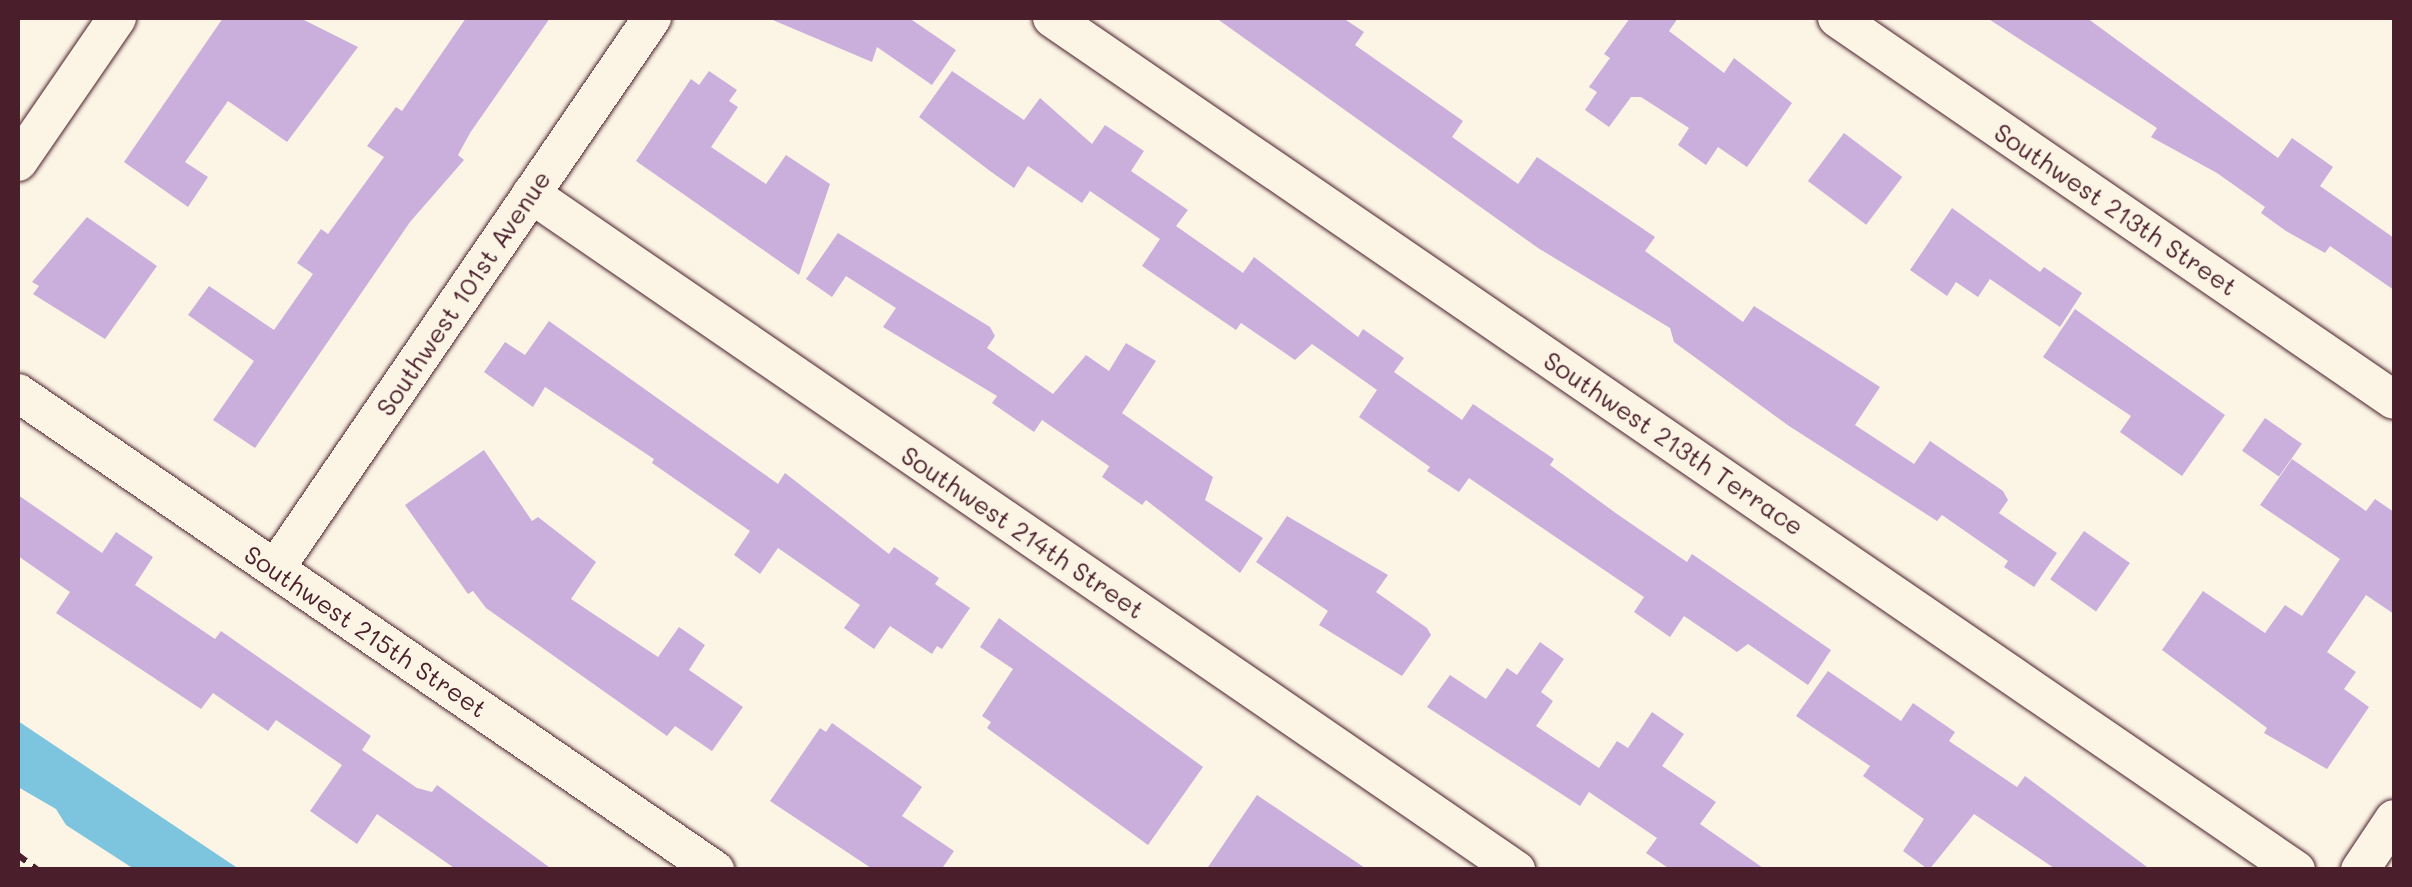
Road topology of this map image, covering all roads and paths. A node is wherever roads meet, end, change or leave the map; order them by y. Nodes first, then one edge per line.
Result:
1 (117, 18) edge
2 (652, 18) edge
3 (1052, 18) edge
4 (1837, 18) edge
5 (18, 162) edge
6 (530, 194) junction
7 (18, 393) edge
8 (2394, 400) edge
9 (275, 568) junction
10 (2394, 819) edge
11 (18, 855) edge
12 (38, 870) edge
13 (715, 870) edge
14 (1516, 870) edge
15 (2296, 870) edge
16 (2360, 870) edge

1 - 5 street
2 - 6 street, Southwest 101st Avenue
3 - 15 street, Southwest 213th Terrace
4 - 8 street, Southwest 213th Street
6 - 9 street, Southwest 101st Avenue
6 - 14 street, Southwest 214th Street
7 - 9 street, Southwest 215th Street
9 - 13 street, Southwest 215th Street
10 - 16 street
11 - 12 path

